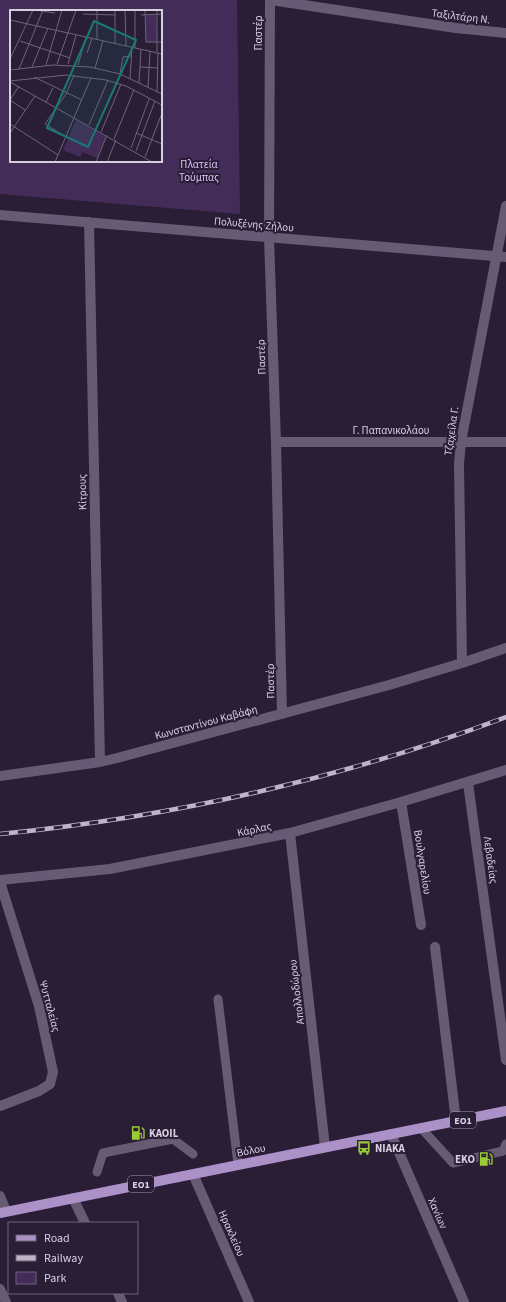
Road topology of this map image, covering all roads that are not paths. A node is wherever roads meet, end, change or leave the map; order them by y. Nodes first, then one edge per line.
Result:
1 (271, 0) edge
2 (506, 33) edge
3 (506, 206) edge
4 (0, 215) edge
5 (89, 222) junction
6 (269, 238) junction
7 (501, 256) edge
8 (276, 442) junction
9 (461, 442) junction
10 (506, 442) edge
11 (506, 648) edge
12 (462, 664) junction
13 (282, 714) junction
14 (100, 762) junction
15 (506, 770) edge
16 (0, 776) edge
17 (468, 782) junction
18 (401, 802) junction
19 (290, 834) junction
20 (0, 881) edge
21 (421, 925) dead end
22 (435, 947) dead end
23 (218, 999) dead end
24 (506, 1060) edge
25 (0, 1106) edge
26 (506, 1112) edge
27 (456, 1121) junction
28 (421, 1128) junction
29 (391, 1134) junction
30 (506, 1144) edge
31 (326, 1147) junction
32 (193, 1154) dead end
33 (238, 1164) junction
34 (97, 1172) dead end
35 (193, 1174) junction
36 (0, 1196) edge
37 (73, 1198) junction
38 (3, 1212) edge
39 (85, 1222) edge
40 (0, 1290) edge
41 (6, 1302) edge
42 (249, 1302) edge
43 (464, 1302) edge

1 - 2 street, Ταξιλτάρη Ν.
1 - 6 street, Παστέρ
3 - 7 street, Τζαχείλα Γ.
4 - 5 street, Πολυξένης Ζήλου
5 - 6 street, Πολυξένης Ζήλου
5 - 14 street, Κίτρους
6 - 7 street, Πολυξένης Ζήλου
6 - 8 street, Παστέρ
7 - 9 street, Τζαχείλα Γ.
8 - 9 street, Γ. Παπανικολάου
8 - 13 street, Παστέρ
9 - 10 street, Γ. Παπανικολάου
9 - 12 street, Τζαχείλα Γ.
11 - 12 street, Κωνσταντίνου Καβάφη
12 - 13 street, Κωνσταντίνου Καβάφη
13 - 14 street, Κωνσταντίνου Καβάφη
14 - 16 street, Κωνσταντίνου Καβάφη
15 - 17 street, Κάρλας
17 - 18 street, Κάρλας
17 - 24 street, Λεβαδείας
18 - 19 street, Κάρλας
18 - 21 street, Βουλγαρελίου
19 - 20 street, Κάρλας
19 - 31 street, Απολλοδώρου
20 - 25 street, Ψυτταλείας
22 - 27 street
23 - 33 lane
26 - 27 main road, Βόλου / ΕΟ1
27 - 28 main road, Βόλου / ΕΟ1
28 - 29 main road, Βόλου / ΕΟ1
28 - 30 lane
29 - 31 main road, Βόλου / ΕΟ1
29 - 43 street, Χανίων
31 - 33 main road, Βόλου / ΕΟ1
32 - 34 lane
33 - 35 main road, Βόλου / ΕΟ1
35 - 37 main road, Βόλου / ΕΟ1
35 - 42 street, Ηρακλείου
36 - 38 street
37 - 38 main road, Βόλου / ΕΟ1
37 - 39 street
40 - 41 street

